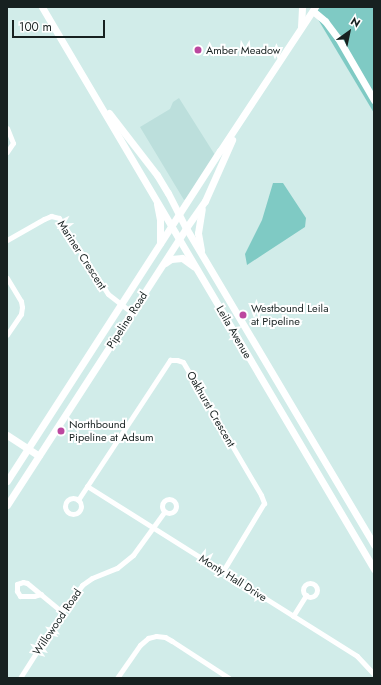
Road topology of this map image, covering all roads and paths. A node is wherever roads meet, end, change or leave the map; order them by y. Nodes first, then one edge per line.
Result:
1 (42, 7) edge
2 (302, 7) edge
3 (312, 8) edge
4 (301, 29) junction
5 (94, 94) junction
6 (374, 100) edge
7 (7, 128) edge
8 (236, 128) junction
9 (7, 152) edge
10 (156, 199) junction
11 (205, 202) junction
12 (180, 214) junction
13 (172, 225) junction
14 (186, 228) junction
15 (179, 239) junction
16 (7, 240) edge
17 (160, 245) junction
18 (202, 255) junction
19 (164, 264) junction
20 (197, 269) junction
21 (7, 278) edge
22 (120, 305) junction
23 (132, 313) junction
24 (7, 335) edge
25 (7, 435) edge
26 (28, 449) junction
27 (39, 456) junction
28 (7, 481) edge
29 (87, 486) junction
30 (78, 500) dead end
31 (7, 505) edge
32 (165, 511) dead end
33 (153, 528) junction
34 (374, 545) edge
35 (374, 569) edge
36 (222, 571) junction
37 (41, 594) dead end
38 (306, 595) dead end
39 (62, 612) junction
40 (293, 616) junction
41 (374, 674) edge
42 (20, 678) edge
43 (117, 678) edge
44 (229, 678) edge

1 - 5 street, Leila Avenue
2 - 4 street
3 - 4 street, Pipeline Road
3 - 6 street
4 - 8 street, Pipeline Road
5 - 10 street, Leila Avenue
5 - 12 street, Leila Avenue
7 - 9 street
8 - 11 street, Pipeline Road
8 - 12 street, Pipeline Road
10 - 13 street, Leila Avenue
10 - 17 street
11 - 14 street, Pipeline Road
11 - 18 street
12 - 13 street, Pipeline Road
12 - 14 street, Leila Avenue
13 - 15 street, Leila Avenue
13 - 17 street, Pipeline Road
14 - 15 street, Pipeline Road
14 - 18 street, Leila Avenue
15 - 19 street, Pipeline Road
15 - 20 street, Leila Avenue
16 - 22 street, Mariner Crescent
17 - 22 street, Pipeline Road
18 - 34 street, Leila Avenue
19 - 20 street
19 - 23 street, Pipeline Road
20 - 35 street, Leila Avenue
21 - 24 street
22 - 23 street, Mariner Crescent
22 - 26 street, Pipeline Road
23 - 27 street, Pipeline Road
25 - 26 street
26 - 27 street
26 - 28 street, Pipeline Road
27 - 31 street, Pipeline Road
29 - 30 street, Oakhurst Crescent
29 - 33 street, Monty Hall Drive
29 - 36 street, Oakhurst Crescent
32 - 33 street, Willowood Road
33 - 36 street, Monty Hall Drive
33 - 39 street, Willowood Road
36 - 40 street, Monty Hall Drive
37 - 39 street
38 - 40 street
39 - 42 street, Willowood Road
40 - 41 street, Monty Hall Drive
43 - 44 street

